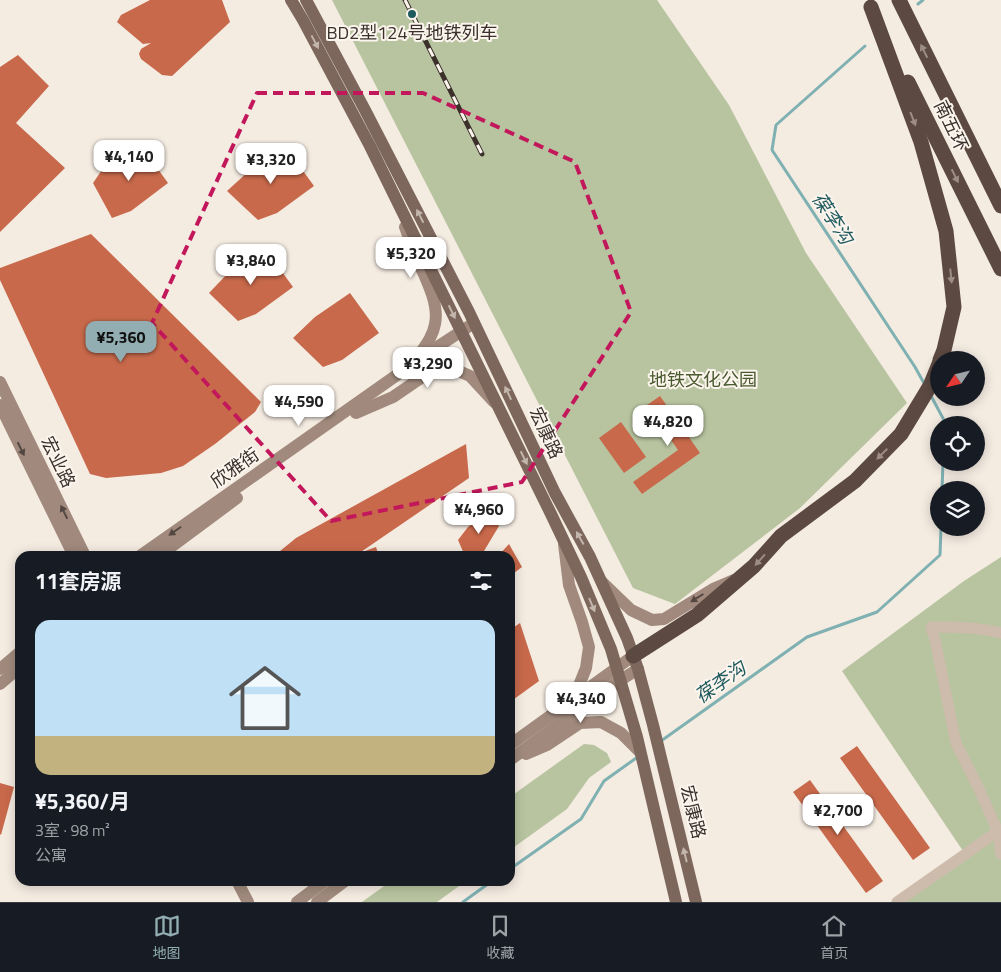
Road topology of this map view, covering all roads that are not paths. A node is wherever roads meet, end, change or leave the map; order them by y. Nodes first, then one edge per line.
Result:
1 (291, 0) edge
2 (306, 0) edge
3 (899, 0) edge
4 (869, 4) edge
5 (977, 158) junction
6 (1001, 187) edge
7 (395, 196) junction
8 (1001, 206) edge
9 (1001, 269) edge
10 (475, 326) junction
11 (462, 334) junction
12 (943, 351) edge
13 (412, 364) junction
14 (0, 382) edge
15 (930, 386) edge
16 (0, 406) edge
17 (499, 408) junction
18 (356, 413) junction
19 (564, 542) junction
20 (72, 551) edge
21 (83, 551) edge
22 (147, 551) edge
23 (166, 551) edge
24 (741, 577) junction
25 (602, 582) junction
26 (1001, 634) edge
27 (15, 656) edge
28 (636, 662) junction
29 (0, 670) edge
30 (15, 671) edge
31 (619, 674) junction
32 (0, 684) edge
33 (566, 704) junction
34 (515, 741) edge
35 (639, 751) junction
36 (515, 757) edge
37 (515, 759) edge
38 (999, 830) edge
39 (1001, 854) edge
40 (240, 886) edge
41 (248, 886) edge
42 (318, 886) edge
43 (338, 886) edge
44 (903, 900) edge
45 (248, 902) edge
46 (256, 902) edge
47 (297, 902) edge
48 (317, 902) edge
49 (676, 902) edge
50 (696, 902) edge

1 -> 7 main road, 宏康路
10 -> 2 main road, 宏康路
5 -> 3 highway, 南五环
4 -> 9 highway, 南五环
4 -> 12 highway
5 - 6 highway
5 - 8 highway, 南五环
7 -> 11 main road, 宏康路
7 - 13 street
10 - 11 street, 欣雅街
25 -> 10 main road, 宏康路
11 - 13 street, 欣雅街
11 - 17 main road, 宏康路
11 - 18 street, 欣雅街
13 -> 22 street, 欣雅街
21 -> 14 street, 宏业路
15 -> 24 highway
16 -> 20 street, 宏业路
17 - 18 street
17 -> 19 main road, 宏康路
18 - 23 street, 欣雅街
19 -> 31 main road, 宏康路
19 - 33 street
24 -> 25 street
24 - 28 highway
25 - 28 main road, 宏康路
26 - 38 street
27 - 29 street
28 - 31 street
50 -> 28 main road, 宏康路
30 - 32 street
31 - 33 street
31 - 35 main road, 宏康路
31 - 36 street
33 - 34 street
35 - 37 street
35 - 49 main road, 宏康路
38 - 39 street
38 - 44 street
40 - 45 street
41 - 46 street
42 - 47 street
43 - 48 street

